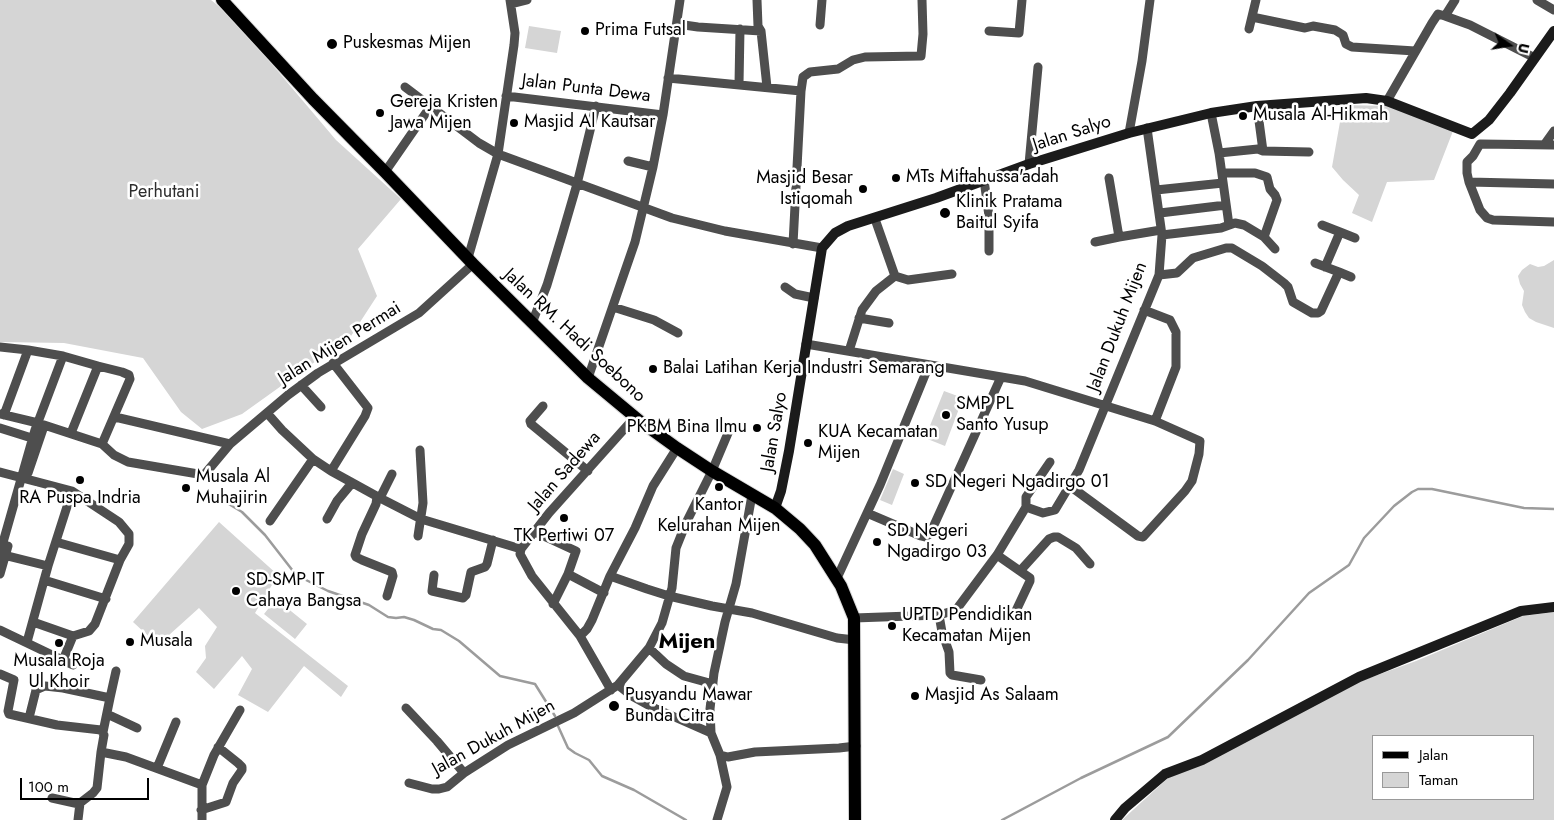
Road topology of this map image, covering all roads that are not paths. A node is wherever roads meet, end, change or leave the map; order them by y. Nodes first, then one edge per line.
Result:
1 (527, 0) edge
2 (680, 0) edge
3 (757, 0) edge
4 (822, 0) edge
5 (922, 0) edge
6 (1022, 0) edge
7 (1150, 0) edge
8 (1256, 0) edge
9 (1455, 0) edge
10 (1537, 0) edge
11 (224, 1) edge
12 (510, 2) edge
13 (1554, 10) edge
14 (1445, 16) junction
15 (1252, 17) junction
16 (677, 24) junction
17 (820, 25) dead end
18 (740, 29) junction
19 (1248, 29) dead end
20 (761, 31) junction
21 (989, 31) dead end
22 (1554, 31) edge
23 (1415, 51) junction
24 (1535, 58) junction
25 (1038, 67) dead end
26 (668, 78) junction
27 (739, 84) junction
28 (405, 87) dead end
29 (766, 87) junction
30 (801, 91) junction
31 (506, 96) junction
32 (1387, 101) junction
33 (596, 106) junction
34 (1256, 106) junction
35 (430, 107) junction
36 (1210, 112) junction
37 (663, 115) junction
38 (1147, 128) junction
39 (1129, 132) junction
40 (1554, 132) edge
41 (1472, 134) junction
42 (1480, 144) junction
43 (1544, 145) junction
44 (1554, 145) edge
45 (1263, 151) junction
46 (1309, 152) dead end
47 (1219, 153) junction
48 (498, 154) junction
49 (628, 161) dead end
50 (1029, 164) junction
51 (653, 167) junction
52 (385, 172) junction
53 (1222, 173) junction
54 (1109, 178) dead end
55 (984, 180) junction
56 (1469, 182) junction
57 (1223, 183) junction
58 (577, 184) junction
59 (1554, 184) edge
60 (1156, 190) junction
61 (1226, 206) junction
62 (644, 207) junction
63 (1160, 213) junction
64 (875, 219) junction
65 (1554, 222) edge
66 (1229, 225) junction
67 (1322, 225) dead end
68 (1162, 232) junction
69 (1340, 232) junction
70 (1119, 237) junction
71 (1264, 237) junction
72 (1355, 238) dead end
73 (1095, 242) dead end
74 (793, 244) junction
75 (822, 248) junction
76 (1275, 249) dead end
77 (989, 251) dead end
78 (470, 261) junction
79 (1315, 263) dead end
80 (1325, 267) junction
81 (1339, 272) junction
82 (952, 274) dead end
83 (1158, 275) junction
84 (895, 276) junction
85 (1351, 277) dead end
86 (785, 287) dead end
87 (814, 298) junction
88 (613, 307) junction
89 (1144, 310) junction
90 (859, 318) junction
91 (532, 323) junction
92 (889, 323) dead end
93 (678, 333) dead end
94 (806, 344) junction
95 (0, 346) edge
96 (28, 350) junction
97 (849, 352) junction
98 (63, 356) junction
99 (333, 363) junction
100 (929, 365) junction
101 (98, 366) junction
102 (1001, 377) junction
103 (588, 378) junction
104 (301, 385) junction
105 (1105, 405) junction
106 (543, 406) dead end
107 (320, 407) dead end
108 (267, 412) junction
109 (2, 414) edge
110 (114, 417) junction
111 (635, 417) junction
112 (1155, 421) junction
113 (41, 425) junction
114 (731, 426) dead end
115 (0, 428) edge
116 (71, 434) junction
117 (36, 439) junction
118 (102, 444) junction
119 (230, 444) junction
120 (677, 448) junction
121 (420, 450) dead end
122 (314, 459) junction
123 (1050, 462) dead end
124 (331, 471) junction
125 (588, 471) junction
126 (712, 471) junction
127 (0, 472) edge
128 (392, 474) dead end
129 (23, 478) junction
130 (352, 483) junction
131 (1070, 486) junction
132 (72, 491) junction
133 (752, 495) junction
134 (378, 497) junction
135 (1026, 507) junction
136 (775, 508) junction
137 (867, 514) junction
138 (326, 519) dead end
139 (421, 520) junction
140 (270, 521) dead end
141 (534, 532) junction
142 (418, 536) dead end
143 (493, 540) junction
144 (56, 542) junction
145 (521, 549) junction
146 (2, 554) edge
147 (997, 555) junction
148 (120, 560) junction
149 (1090, 564) dead end
150 (48, 566) junction
151 (1020, 571) junction
152 (0, 574) edge
153 (568, 574) junction
154 (434, 576) dead end
155 (610, 576) junction
156 (837, 578) junction
157 (44, 580) junction
158 (604, 593) junction
159 (387, 596) dead end
160 (670, 596) junction
161 (106, 599) junction
162 (552, 604) junction
163 (1554, 606) edge
164 (730, 609) junction
165 (939, 615) junction
166 (1014, 615) dead end
167 (854, 618) junction
168 (33, 622) junction
169 (0, 630) edge
170 (73, 636) junction
171 (580, 636) junction
172 (855, 640) junction
173 (27, 642) junction
174 (649, 648) junction
175 (63, 660) junction
176 (73, 665) dead end
177 (116, 671) dead end
178 (0, 674) edge
179 (980, 680) dead end
180 (713, 684) junction
181 (614, 688) junction
182 (110, 698) junction
183 (406, 708) dead end
184 (240, 710) dead end
185 (107, 714) junction
186 (29, 718) junction
187 (176, 722) dead end
188 (137, 728) dead end
189 (103, 732) junction
190 (711, 733) junction
191 (856, 746) junction
192 (218, 747) junction
193 (101, 752) junction
194 (720, 755) junction
195 (157, 768) junction
196 (464, 773) junction
197 (410, 783) dead end
198 (202, 785) junction
199 (52, 798) dead end
200 (79, 804) junction
201 (201, 810) junction
202 (78, 820) edge
203 (202, 820) edge
204 (717, 820) edge
205 (855, 820) edge
206 (1115, 820) edge

1 - 12 street
2 - 16 street
3 - 20 street
4 - 17 street
5 - 30 street
6 - 21 street
7 - 39 street
8 - 15 street
9 - 14 street
10 - 13 street
11 - 52 main road, Jalan RM. Hadi Soebono
12 - 31 street
14 - 23 street
14 - 24 street
15 - 19 street
15 - 23 street
16 - 18 street
16 - 26 street
18 - 20 street
18 - 27 street
20 - 29 street
22 - 24 street
23 - 32 street
24 - 41 street
25 - 50 street
26 - 27 street
26 - 37 street
27 - 29 street
28 - 35 street
29 - 30 street
30 - 74 street
31 - 33 street, Jalan Punta Dewa
31 - 48 street
32 - 34 street, Jalan Salyo
32 - 41 street, Jalan Salyo
33 - 37 street, Jalan Punta Dewa
33 - 58 street
34 - 36 street, Jalan Salyo
34 - 45 street
35 - 48 street
35 - 52 street
36 - 38 street, Jalan Salyo
36 - 47 street
37 - 51 street
38 - 39 street, Jalan Salyo
38 - 60 street, Jalan Dukuh Mijen
39 - 50 street, Jalan Salyo
40 - 43 street
41 - 42 street
42 - 43 street
42 - 56 street
43 - 44 street
45 - 46 street
45 - 47 street
47 - 53 street
48 - 58 street
48 - 78 street
49 - 51 street
50 - 55 street, Jalan Salyo
51 - 62 street
52 - 78 main road, Jalan RM. Hadi Soebono
53 - 57 street
53 - 71 street
54 - 70 street
55 - 64 street, Jalan Salyo
55 - 77 street
56 - 59 street
56 - 65 street
57 - 60 street
57 - 61 street
58 - 62 street
58 - 91 street
60 - 63 street, Jalan Dukuh Mijen
61 - 63 street
61 - 66 street
62 - 74 street
62 - 88 street
63 - 68 street, Jalan Dukuh Mijen
64 - 75 street, Jalan Salyo
64 - 84 street
66 - 68 street
66 - 71 street
67 - 69 street
68 - 70 street
68 - 83 street, Jalan Dukuh Mijen
69 - 72 street
69 - 80 street
70 - 73 street
71 - 76 street
74 - 75 street
75 - 87 street, Jalan Salyo
78 - 91 main road, Jalan RM. Hadi Soebono
78 - 99 street, Jalan Mijen Permai
79 - 80 street
80 - 81 street
81 - 83 street
81 - 85 street
82 - 84 street
83 - 89 street, Jalan Dukuh Mijen
84 - 90 street
86 - 87 street
87 - 94 street, Jalan Salyo
88 - 93 street
88 - 103 street
89 - 105 street, Jalan Dukuh Mijen
89 - 112 street
90 - 92 street
90 - 97 street
91 - 103 main road, Jalan RM. Hadi Soebono
94 - 97 street, Jalan Dukuh Mijen
94 - 136 street, Jalan Salyo
95 - 96 street
96 - 98 street
96 - 109 street
97 - 100 street, Jalan Dukuh Mijen
98 - 101 street
98 - 113 street
99 - 104 street, Jalan Mijen Permai
99 - 124 street
100 - 102 street, Jalan Dukuh Mijen
100 - 137 street
101 - 110 street
101 - 116 street
102 - 105 street, Jalan Dukuh Mijen
102 - 137 street
103 - 111 main road, Jalan RM. Hadi Soebono
104 - 107 street
104 - 108 street, Jalan Mijen Permai
105 - 112 street
105 - 131 street
106 - 125 street
108 - 119 street, Jalan Mijen Permai
108 - 122 street
109 - 113 street
110 - 118 street
110 - 119 street
111 - 120 main road, Jalan RM. Hadi Soebono
111 - 125 street, Jalan Sadewa
112 - 131 street
113 - 116 street
113 - 117 street
114 - 126 street, Jalan Dukuh Mijen
115 - 117 street
116 - 118 street
117 - 129 street
118 - 119 street, Jalan Mijen Permai
120 - 126 main road, Jalan RM. Hadi Soebono
120 - 155 street
121 - 139 street
122 - 124 street
122 - 140 street
123 - 135 street
124 - 130 street
125 - 141 street, Jalan Sadewa
126 - 133 main road, Jalan RM. Hadi Soebono
126 - 160 street, Jalan Dukuh Mijen
127 - 129 street
128 - 134 street
129 - 132 street
129 - 146 street
130 - 134 street
130 - 138 street
131 - 135 street
132 - 144 street
132 - 148 street
133 - 136 main road, Jalan RM. Hadi Soebono
133 - 164 street
134 - 139 street
134 - 159 street
135 - 147 street
136 - 156 main road, Jalan RM. Hadi Soebono
137 - 156 street
139 - 142 street
139 - 143 street
141 - 145 street, Jalan Sadewa
141 - 153 street
143 - 145 street
143 - 154 street
144 - 148 street
144 - 150 street
145 - 162 street
146 - 150 street
146 - 152 street
147 - 151 street
147 - 165 street
148 - 161 street
149 - 151 street
150 - 157 street
151 - 166 street
153 - 158 street
153 - 162 street
155 - 158 street
155 - 160 street
156 - 167 main road, Jalan RM. Hadi Soebono
157 - 161 street
157 - 168 street
158 - 171 street
160 - 164 street
160 - 174 street, Jalan Dukuh Mijen
161 - 170 street
162 - 171 street
163 - 206 street
164 - 172 street
164 - 180 street
165 - 167 street
165 - 179 street
167 - 172 main road, Jalan RM. Hadi Soebono
168 - 170 street
168 - 173 street
169 - 173 street
170 - 175 street
171 - 181 street
172 - 191 main road, Jalan RM. Hadi Soebono
173 - 175 street
174 - 180 street
174 - 181 street, Jalan Dukuh Mijen
175 - 176 street
177 - 182 street
178 - 186 street
180 - 190 street
181 - 190 street
181 - 196 street, Jalan Dukuh Mijen
182 - 185 street
182 - 186 street
183 - 196 street
184 - 192 street
185 - 188 street
185 - 189 street
186 - 189 street
187 - 195 street
189 - 193 street
190 - 194 street
191 - 194 street
191 - 205 main road, Jalan RM. Hadi Soebono
192 - 198 street
192 - 201 street
193 - 195 street
193 - 200 street
194 - 204 street
195 - 198 street
196 - 197 street, Jalan Dukuh Mijen
198 - 201 street
199 - 200 street
200 - 202 street
201 - 203 street

